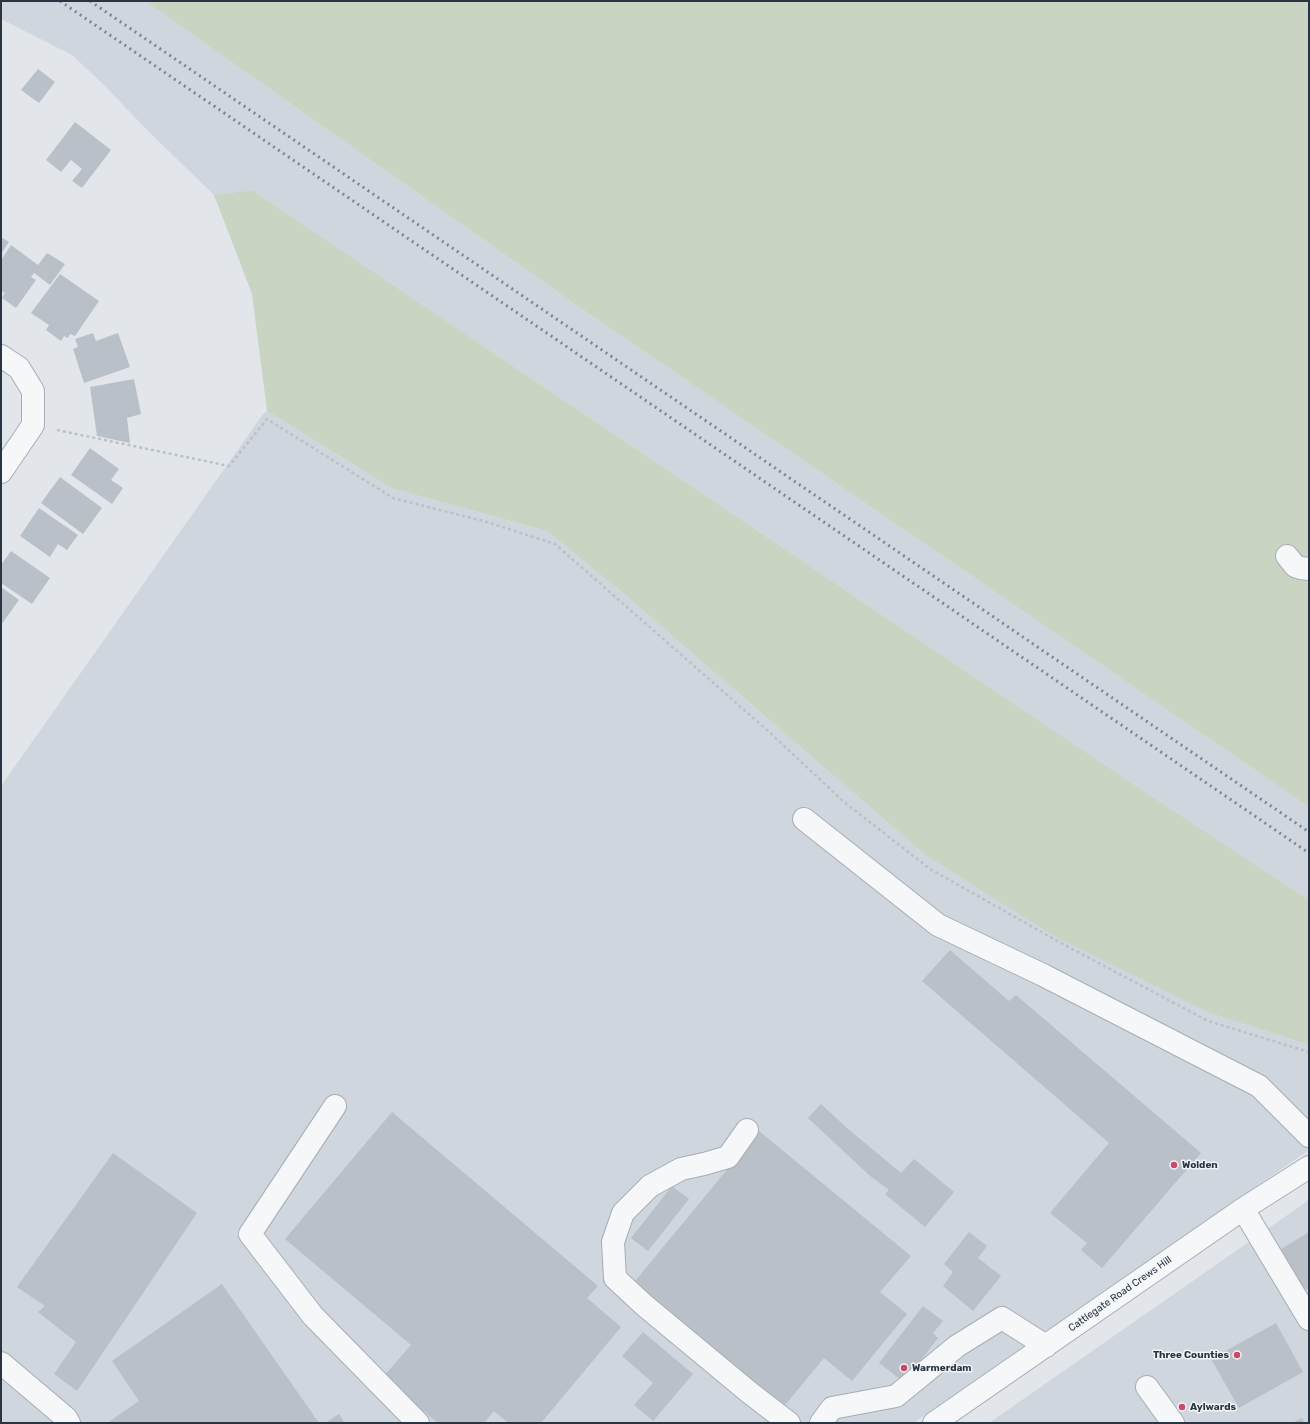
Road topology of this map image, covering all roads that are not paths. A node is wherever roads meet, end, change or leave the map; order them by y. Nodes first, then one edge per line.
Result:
1 (1, 356) edge
2 (1, 472) edge
3 (1287, 556) dead end
4 (1309, 569) edge
5 (804, 819) dead end
6 (335, 1106) dead end
7 (747, 1130) dead end
8 (1309, 1136) edge
9 (1309, 1167) edge
10 (1243, 1209) junction
11 (1309, 1318) edge
12 (1046, 1346) junction
13 (1, 1363) edge
14 (1147, 1387) dead end
15 (69, 1423) edge
16 (418, 1423) edge
17 (789, 1423) edge
18 (821, 1423) edge
19 (934, 1423) edge
20 (1173, 1423) edge

1 - 2 street
3 - 4 street
5 - 8 street
6 - 16 street
7 - 17 street
9 - 10 street, Cattlegate Road Crews Hill
10 - 11 street
10 - 12 street, Cattlegate Road Crews Hill
12 - 18 street
12 - 19 street, Cattlegate Road Crews Hill
13 - 15 street
14 - 20 street

